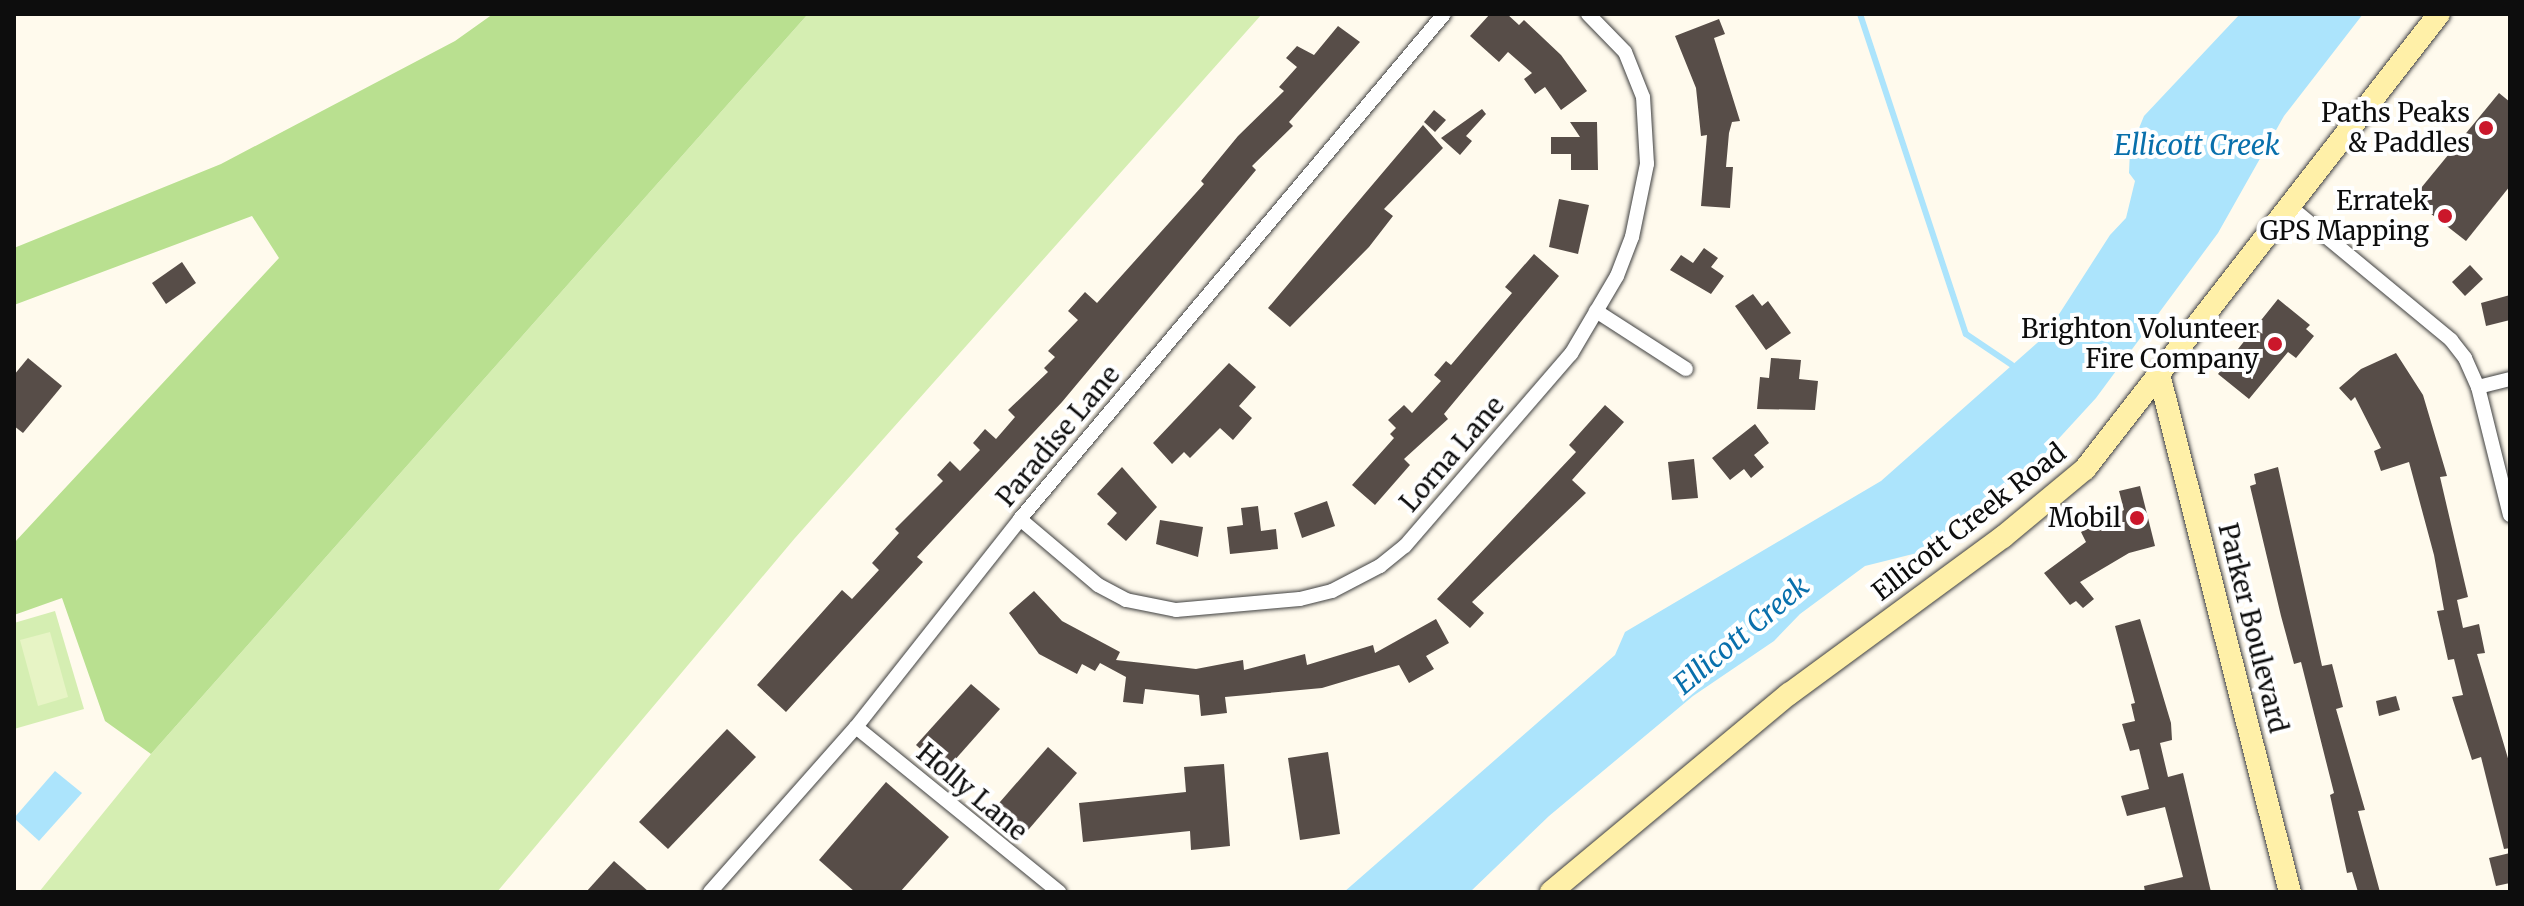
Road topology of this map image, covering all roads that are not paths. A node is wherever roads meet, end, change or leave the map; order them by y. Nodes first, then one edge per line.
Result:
1 (1444, 14) edge
2 (1588, 14) edge
3 (2439, 14) edge
4 (2288, 205) junction
5 (1596, 311) junction
6 (1686, 369) dead end
7 (2160, 378) junction
8 (2510, 379) edge
9 (2478, 387) junction
10 (2510, 515) edge
11 (1020, 519) junction
12 (856, 727) junction
13 (710, 892) edge
14 (1059, 892) edge
15 (1551, 892) edge
16 (2290, 892) edge

1 - 11 street, Paradise Lane
2 - 5 street, Lorna Lane
3 - 4 street, Ellicott Creek Road
4 - 7 street, Ellicott Creek Road
4 - 9 street
5 - 6 street
5 - 11 street, Lorna Lane
7 - 15 street, Ellicott Creek Road
7 - 16 street, Parker Boulevard
8 - 9 street
9 - 10 street
11 - 12 street, Paradise Lane
12 - 13 street, Paradise Lane
12 - 14 street, Holly Lane

